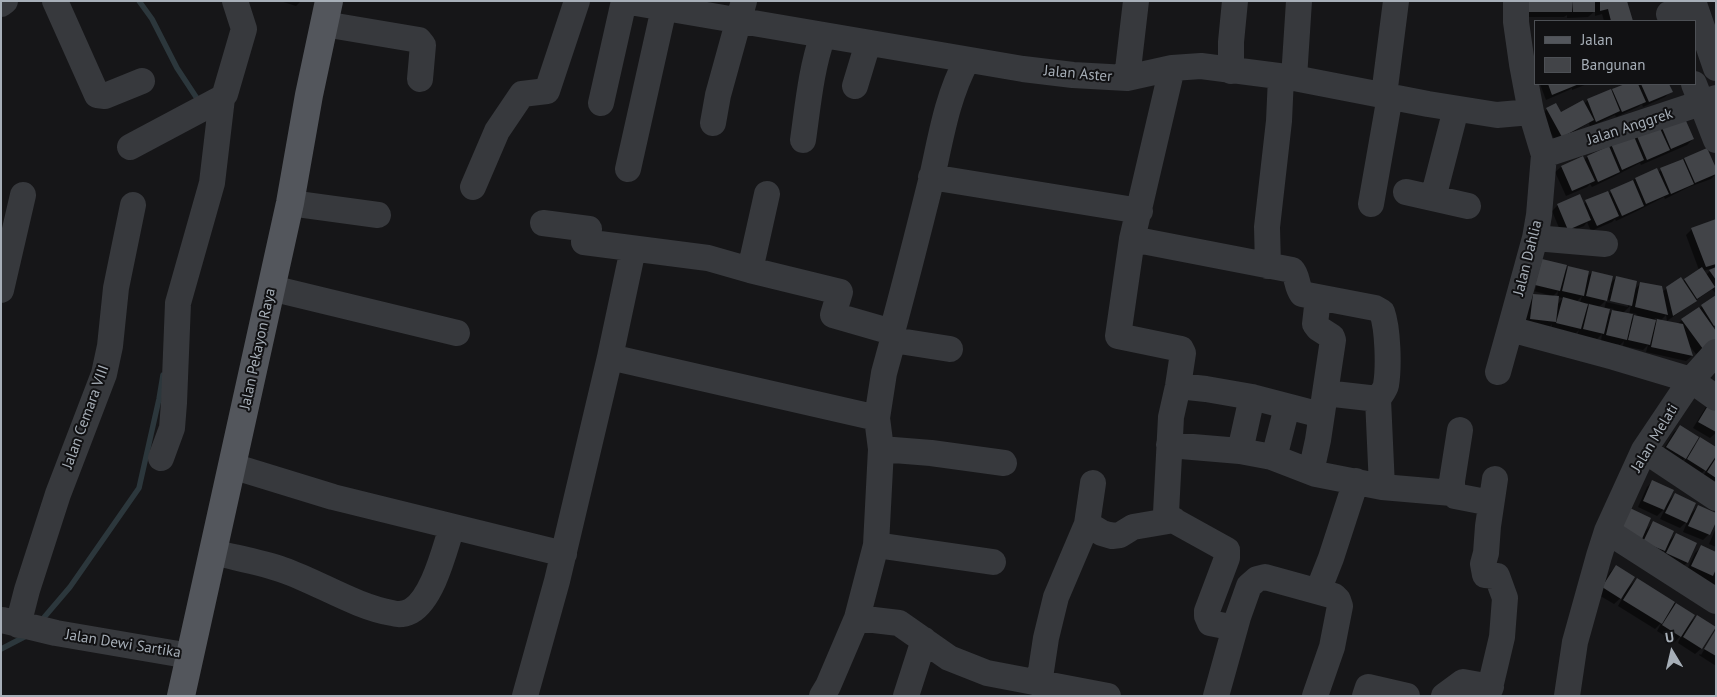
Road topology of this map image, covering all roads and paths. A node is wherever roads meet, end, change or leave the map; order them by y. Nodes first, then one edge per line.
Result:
1 (5, 1) edge
2 (55, 1) edge
3 (235, 1) edge
4 (577, 1) edge
5 (624, 1) edge
6 (1136, 1) edge
7 (1234, 1) edge
8 (1300, 1) edge
9 (1396, 1) edge
10 (1693, 3) edge
11 (1, 4) edge
12 (664, 8) junction
13 (742, 11) edge
14 (1668, 12) edge
15 (327, 13) edge
16 (1523, 15) edge
17 (823, 36) junction
18 (868, 43) junction
19 (967, 60) junction
20 (1529, 62) edge
21 (1716, 67) edge
22 (1172, 68) junction
23 (1231, 71) junction
24 (1288, 77) junction
25 (1127, 78) junction
26 (420, 79) dead end
27 (142, 81) dead end
28 (855, 86) dead end
29 (1387, 95) junction
30 (1704, 95) edge
31 (222, 98) junction
32 (601, 103) dead end
33 (1456, 109) junction
34 (1531, 112) junction
35 (713, 123) dead end
36 (803, 140) dead end
37 (1716, 140) edge
38 (130, 147) dead end
39 (1544, 155) junction
40 (628, 168) dead end
41 (931, 178) junction
42 (473, 186) dead end
43 (1406, 192) dead end
44 (768, 194) dead end
45 (23, 195) dead end
46 (1433, 198) junction
47 (290, 203) junction
48 (1371, 204) dead end
49 (133, 205) dead end
50 (1468, 206) dead end
51 (1140, 211) junction
52 (378, 215) dead end
53 (542, 223) dead end
54 (1535, 238) junction
55 (1132, 239) junction
56 (1605, 244) dead end
57 (633, 249) junction
58 (1268, 266) junction
59 (750, 270) junction
60 (271, 288) junction
61 (1, 290) edge
62 (1318, 298) junction
63 (1510, 329) junction
64 (457, 333) dead end
65 (892, 336) junction
66 (950, 348) dead end
67 (610, 356) junction
68 (1715, 356) edge
69 (1498, 372) dead end
70 (1691, 380) junction
71 (1178, 386) junction
72 (1252, 397) junction
73 (1716, 398) edge
74 (1378, 399) junction
75 (1323, 404) junction
76 (1287, 406) junction
77 (877, 418) junction
78 (1460, 430) dead end
79 (1169, 445) junction
80 (881, 449) junction
81 (1644, 450) junction
82 (1240, 451) junction
83 (161, 458) dead end
84 (1274, 458) junction
85 (1004, 463) dead end
86 (232, 466) junction
87 (1311, 472) junction
88 (1356, 481) junction
89 (1092, 483) dead end
90 (1382, 488) junction
91 (1452, 493) junction
92 (1716, 498) edge
93 (1174, 520) junction
94 (1087, 524) junction
95 (452, 528) junction
96 (1607, 531) junction
97 (876, 545) junction
98 (213, 552) junction
99 (564, 554) junction
100 (993, 562) dead end
101 (1318, 591) junction
102 (1716, 601) edge
103 (857, 618) junction
104 (14, 624) edge
105 (1236, 628) junction
106 (924, 640) junction
107 (190, 656) junction
108 (1038, 684) junction
109 (1489, 692) edge
110 (182, 696) edge
111 (524, 696) edge
112 (822, 696) edge
113 (906, 696) edge
114 (1108, 696) edge
115 (1216, 696) edge
116 (1315, 696) edge
117 (1365, 696) edge
118 (1406, 696) edge
119 (1444, 696) edge
120 (1566, 696) edge

1 - 11 street
2 - 27 street
3 - 31 street
4 - 42 street
5 - 12 street, Jalan Aster
5 - 32 street
6 - 25 street
7 - 23 street
8 - 24 street
9 - 29 street
10 - 14 street
10 - 21 street
12 - 13 street, Jalan Aster
12 - 40 street
13 - 17 street, Jalan Aster
13 - 35 street
15 - 26 street
15 - 47 main road, Jalan Pekayon Raya
16 - 20 street, Jalan Dahlia
17 - 18 street, Jalan Aster
17 - 36 street
18 - 19 street, Jalan Aster
18 - 28 street
19 - 25 street, Jalan Aster
19 - 41 street
20 - 34 street, Jalan Dahlia
22 - 23 street, Jalan Aster
22 - 25 street, Jalan Aster
22 - 51 street
23 - 24 street, Jalan Aster
24 - 29 street, Jalan Aster
24 - 58 street
29 - 33 street, Jalan Aster
29 - 48 street
30 - 37 street
30 - 39 street, Jalan Anggrek
31 - 38 street
31 - 83 street
33 - 34 street, Jalan Aster
33 - 46 street
34 - 39 street, Jalan Dahlia
39 - 54 street, Jalan Dahlia
41 - 51 street
41 - 65 street
43 - 46 street
44 - 59 street
45 - 61 street
46 - 50 street
47 - 52 street
47 - 60 main road, Jalan Pekayon Raya
49 - 104 street, Jalan Cemara VIII
51 - 55 street
53 - 57 street
54 - 56 street
54 - 63 street, Jalan Dahlia
55 - 58 street
55 - 71 street
57 - 59 street
57 - 67 street
58 - 62 street
59 - 65 street
60 - 64 street
60 - 86 main road, Jalan Pekayon Raya
62 - 74 street
62 - 75 street
63 - 69 street, Jalan Dahlia
63 - 70 street
65 - 66 street
65 - 77 street
67 - 77 street
67 - 99 street
68 - 70 street, Jalan Melati
70 - 73 street
70 - 81 street, Jalan Melati
71 - 72 street
71 - 79 street
72 - 76 street
72 - 82 street
74 - 75 street
74 - 90 street
75 - 76 street
75 - 87 street
76 - 84 street
77 - 80 street
78 - 91 street
79 - 82 street
79 - 93 street
80 - 85 street
80 - 97 street
81 - 92 street
81 - 96 street, Jalan Melati
82 - 84 street
84 - 87 street
86 - 95 street
86 - 98 main road, Jalan Pekayon Raya
87 - 88 street
88 - 90 street
88 - 101 street
89 - 94 street
90 - 91 street
91 - 109 street
93 - 94 street
93 - 105 street
94 - 108 street
95 - 98 street
95 - 99 street
96 - 102 street
96 - 120 street, Jalan Melati
97 - 100 street
97 - 103 street
98 - 107 main road, Jalan Pekayon Raya
99 - 111 street
101 - 105 street
101 - 116 street
103 - 106 street
103 - 112 street
104 - 107 street, Jalan Dewi Sartika
105 - 115 street
106 - 108 street
106 - 113 street
107 - 110 main road, Jalan Pekayon Raya
108 - 114 street
109 - 119 street
117 - 118 street

